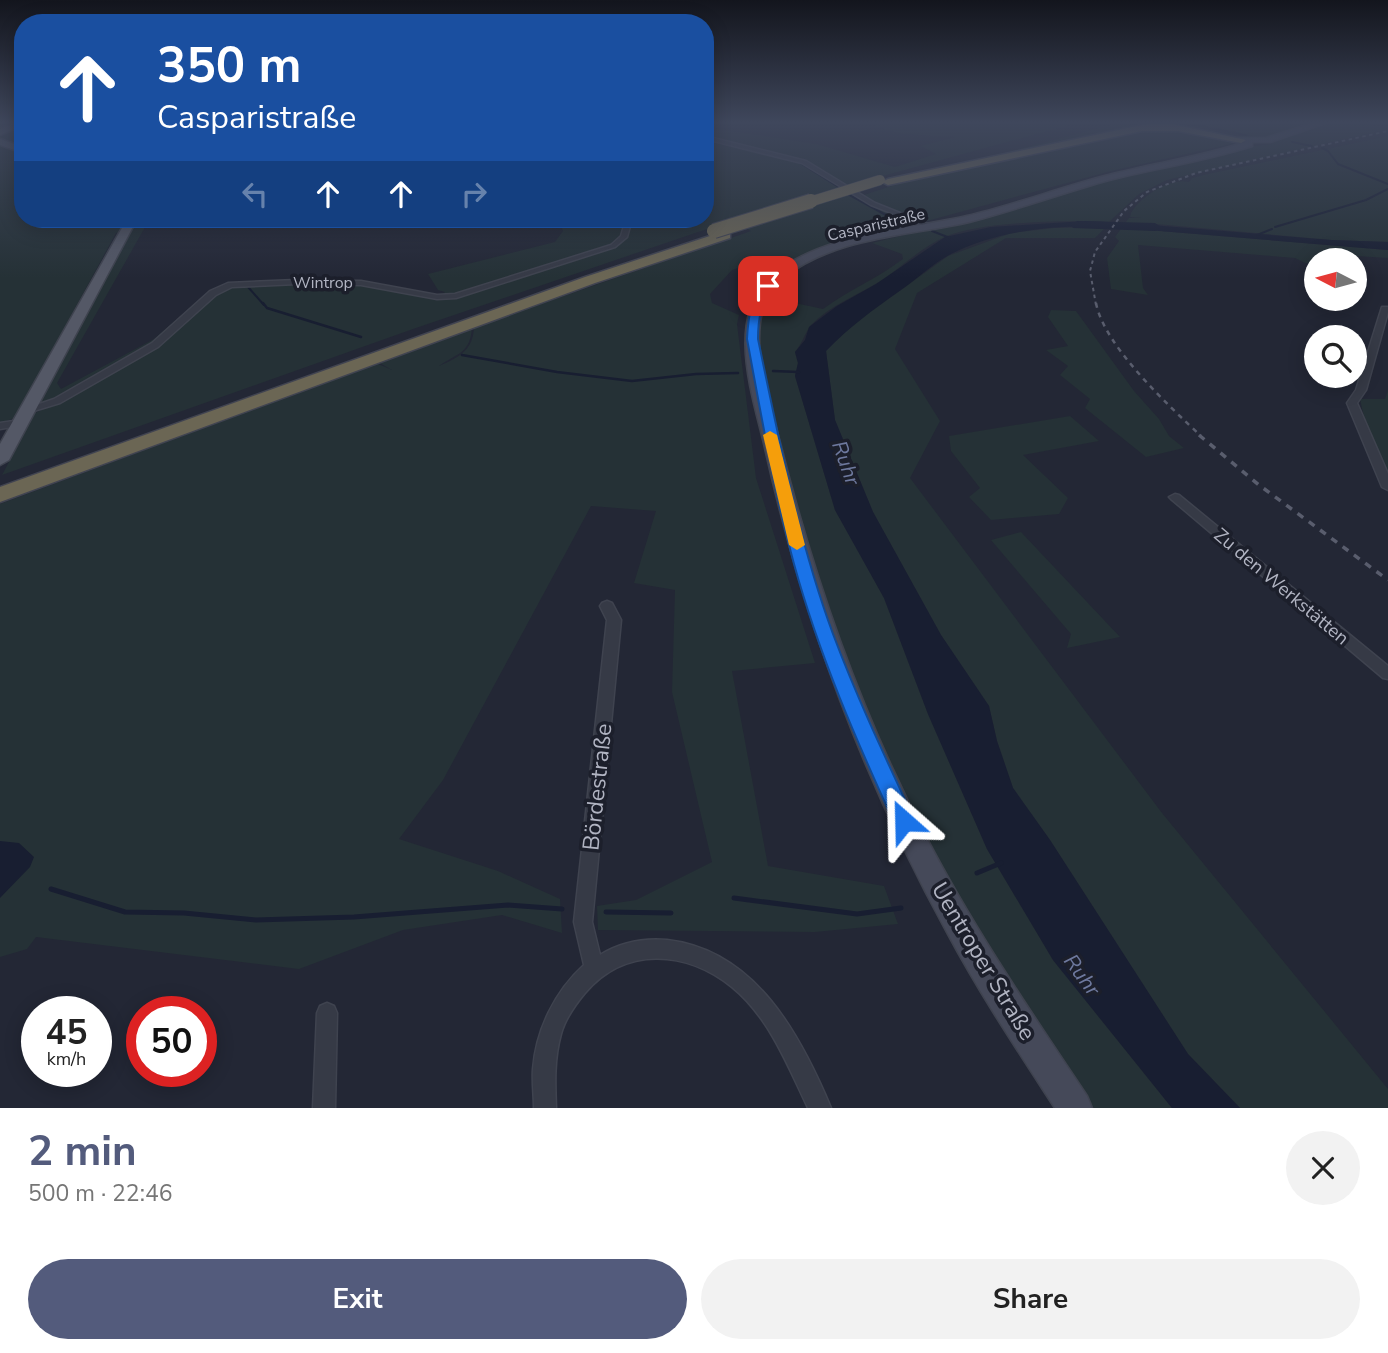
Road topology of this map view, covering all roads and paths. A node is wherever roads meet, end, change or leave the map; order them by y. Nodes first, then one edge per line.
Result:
1 (825, 175) edge
2 (905, 175) edge
3 (908, 175) edge
4 (915, 175) edge
5 (1121, 175) edge
6 (884, 181) junction
7 (932, 227) junction
8 (128, 228) edge
9 (626, 228) edge
10 (720, 233) junction
11 (1385, 310) dead end
12 (757, 373) joint
13 (15, 423) edge
14 (0, 460) edge
15 (0, 484) edge
16 (1388, 487) edge
17 (0, 495) edge
18 (1175, 497) dead end
19 (607, 606) dead end
20 (1388, 674) edge
21 (594, 968) junction
22 (327, 1013) dead end
23 (324, 1108) edge
24 (545, 1108) edge
25 (820, 1108) edge
26 (1075, 1108) edge

1 - 7 street
2 - 6 highway
3 - 6 highway
4 - 6 highway
5 - 7 main road, Casparistraße
6 - 10 highway
7 - 12 main road, Casparistraße
8 - 13 main road
9 - 13 street, Wintrop
10 - 15 highway
10 - 17 highway
11 - 16 street
12 - 26 main road, Uentroper Straße
13 - 14 main road
18 - 20 street, Zu den Werkstätten
19 - 21 street, Bördestraße
21 - 24 street
21 - 25 street
22 - 23 street

